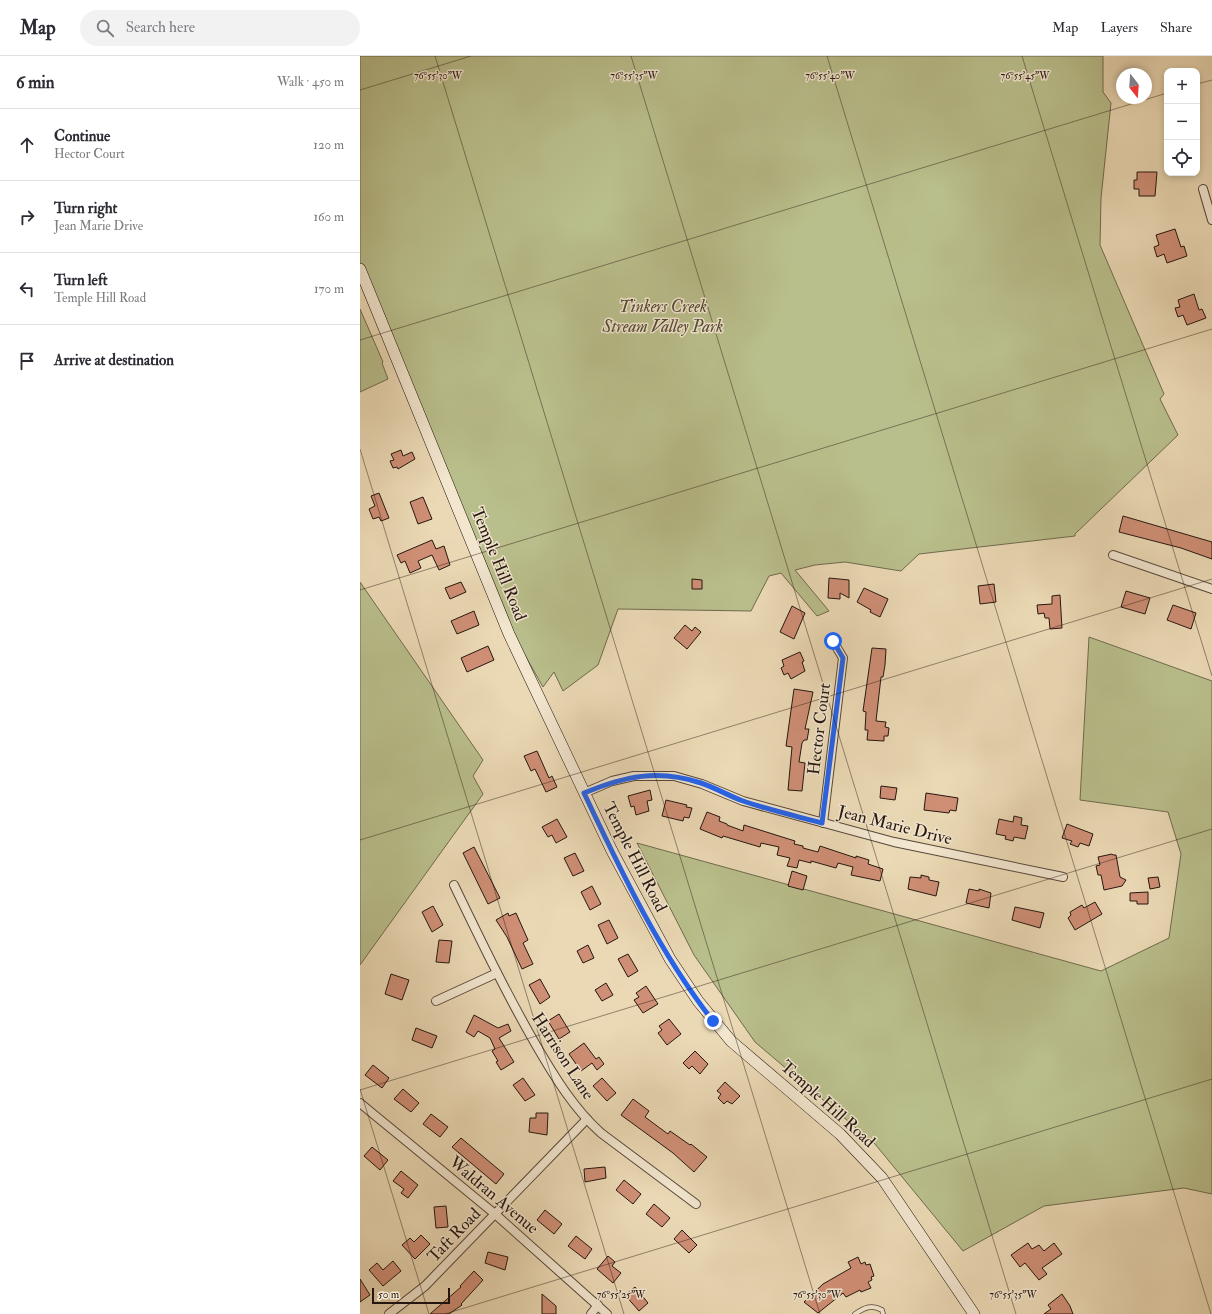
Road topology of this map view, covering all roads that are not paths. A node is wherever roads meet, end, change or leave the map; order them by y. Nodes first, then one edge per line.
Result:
1 (1203, 189) dead end
2 (1212, 220) edge
3 (360, 269) edge
4 (1113, 554) dead end
5 (1212, 589) edge
6 (833, 641) dead end
7 (584, 793) junction
8 (822, 823) junction
9 (1063, 877) dead end
10 (454, 885) dead end
11 (497, 973) junction
12 (436, 1001) dead end
13 (360, 1103) edge
14 (587, 1119) junction
15 (696, 1204) dead end
16 (494, 1214) junction
17 (598, 1305) junction
18 (389, 1314) edge
19 (592, 1314) edge
20 (607, 1314) edge
21 (855, 1314) edge
22 (883, 1314) edge
23 (974, 1314) edge

1 - 2 street
3 - 7 main road, Temple Hill Road
4 - 5 street
6 - 8 street, Hector Court
7 - 8 street, Jean Marie Drive
7 - 23 main road, Temple Hill Road
8 - 9 street, Jean Marie Drive
10 - 11 street, Harrison Lane
11 - 12 street
11 - 14 street, Harrison Lane
13 - 16 street, Waldran Avenue
14 - 15 street, Harrison Lane
14 - 16 street, Taft Road
16 - 17 street, Waldran Avenue
16 - 18 street, Taft Road
17 - 19 street
17 - 20 street, Waldran Avenue
21 - 22 lane

